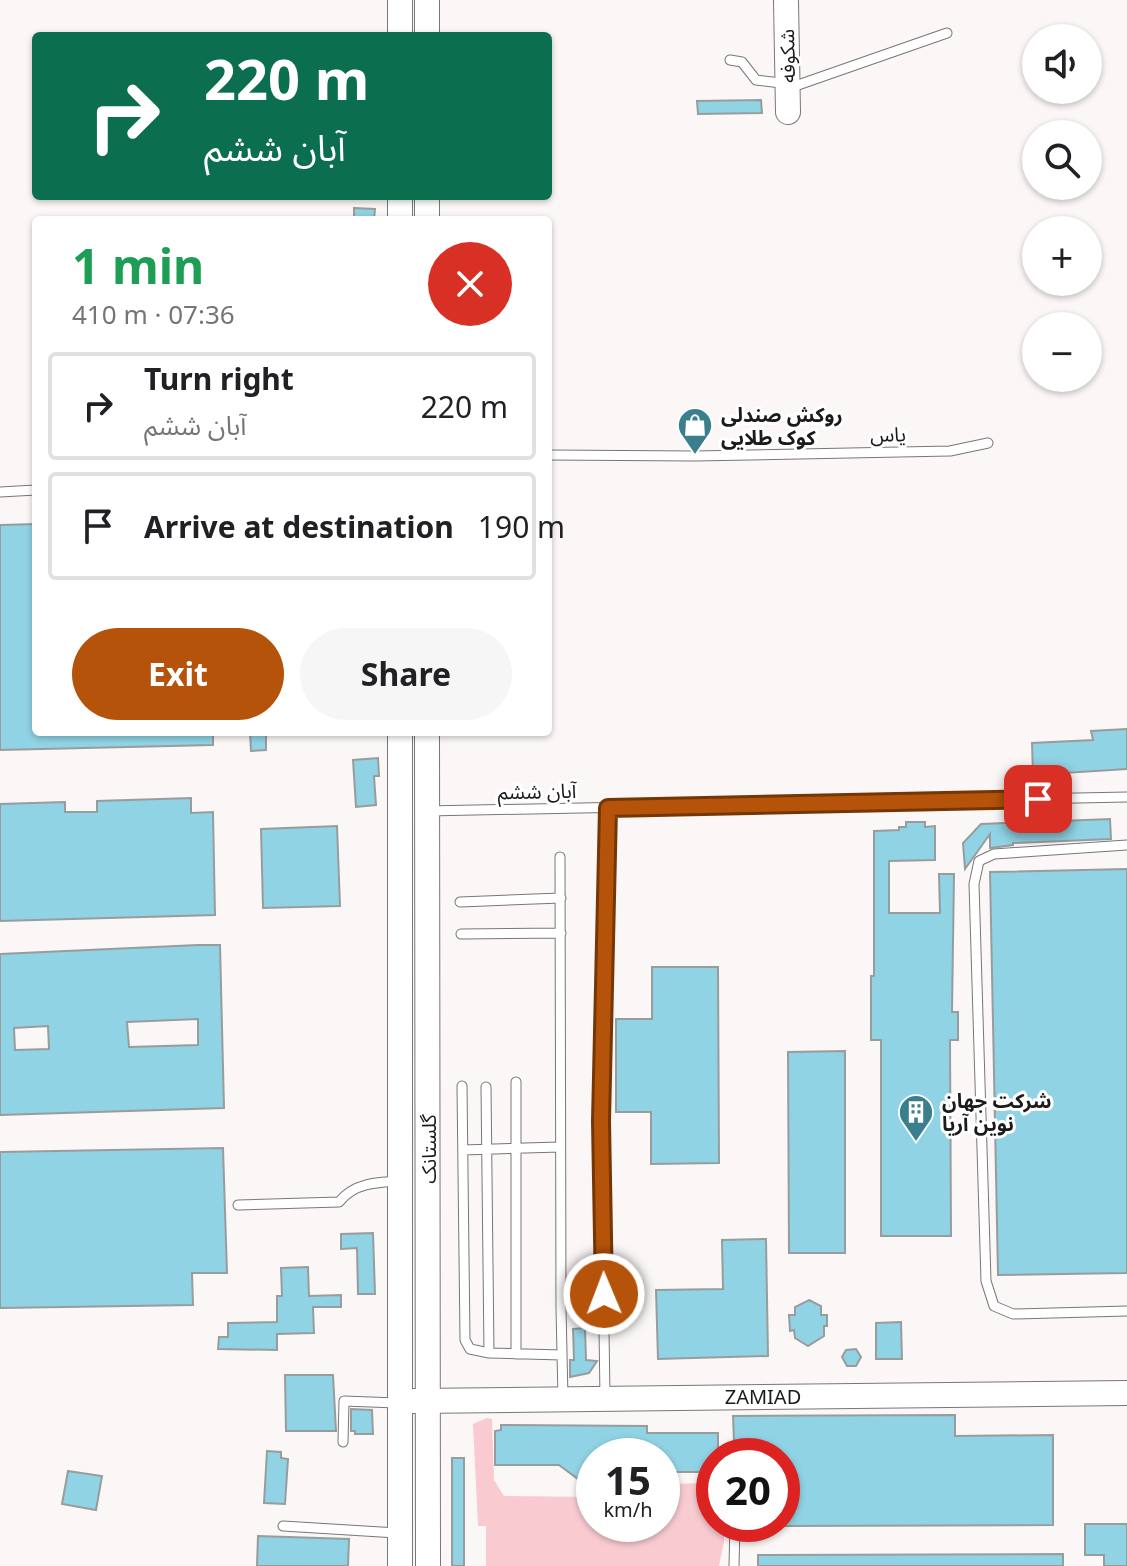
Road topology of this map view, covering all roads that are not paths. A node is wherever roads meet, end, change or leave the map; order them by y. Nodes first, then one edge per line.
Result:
1 (400, 0) edge
2 (427, 0) edge
3 (786, 0) edge
4 (400, 32) edge
5 (427, 32) edge
6 (947, 33) dead end
7 (730, 60) dead end
8 (787, 83) junction
9 (788, 112) dead end
10 (988, 443) dead end
11 (552, 455) edge
12 (32, 490) edge
13 (0, 492) edge
14 (400, 736) edge
15 (427, 736) edge
16 (1127, 797) edge
17 (608, 808) junction
18 (427, 811) junction
19 (1127, 845) edge
20 (560, 857) dead end
21 (561, 898) junction
22 (460, 902) dead end
23 (561, 933) junction
24 (461, 934) dead end
25 (516, 1082) dead end
26 (462, 1086) dead end
27 (486, 1087) dead end
28 (560, 1147) junction
29 (516, 1148) junction
30 (463, 1150) junction
31 (486, 1150) junction
32 (400, 1181) junction
33 (238, 1205) dead end
34 (1127, 1311) edge
35 (489, 1353) junction
36 (516, 1354) junction
37 (562, 1355) junction
38 (1127, 1393) edge
39 (563, 1398) junction
40 (605, 1398) junction
41 (428, 1399) junction
42 (400, 1403) junction
43 (343, 1442) dead end
44 (283, 1526) dead end
45 (400, 1533) junction
46 (735, 1542) edge
47 (400, 1566) edge
48 (428, 1566) edge
49 (734, 1566) edge

1 - 4 street
2 - 5 street
3 - 8 street, شکوفه
6 - 8 lane
7 - 8 lane
8 - 9 street, شکوفه
10 - 11 lane, یاس
12 - 13 lane
14 - 32 street, گلستانک
15 - 18 street, گلستانک
16 - 17 lane, آبان ششم
17 - 18 lane, آبان ششم
17 - 40 lane
18 - 41 street, گلستانک
19 - 34 lane
20 - 21 lane
21 - 22 lane
21 - 23 lane
23 - 24 lane
23 - 28 lane
25 - 29 lane
26 - 30 lane
27 - 31 lane
28 - 29 lane
28 - 37 lane
29 - 31 lane
29 - 36 lane
30 - 31 lane
30 - 35 lane
31 - 35 lane
32 - 33 lane
32 - 42 street, گلستانک
35 - 36 lane
36 - 37 lane
37 - 39 lane
38 - 40 street, ZAMIAD
39 - 40 street, ZAMIAD
39 - 41 street, ZAMIAD
41 - 42 street, ZAMIAD
41 - 48 street, گلستانک
42 - 43 lane
42 - 45 street, گلستانک
44 - 45 lane
45 - 47 street, گلستانک
46 - 49 lane

